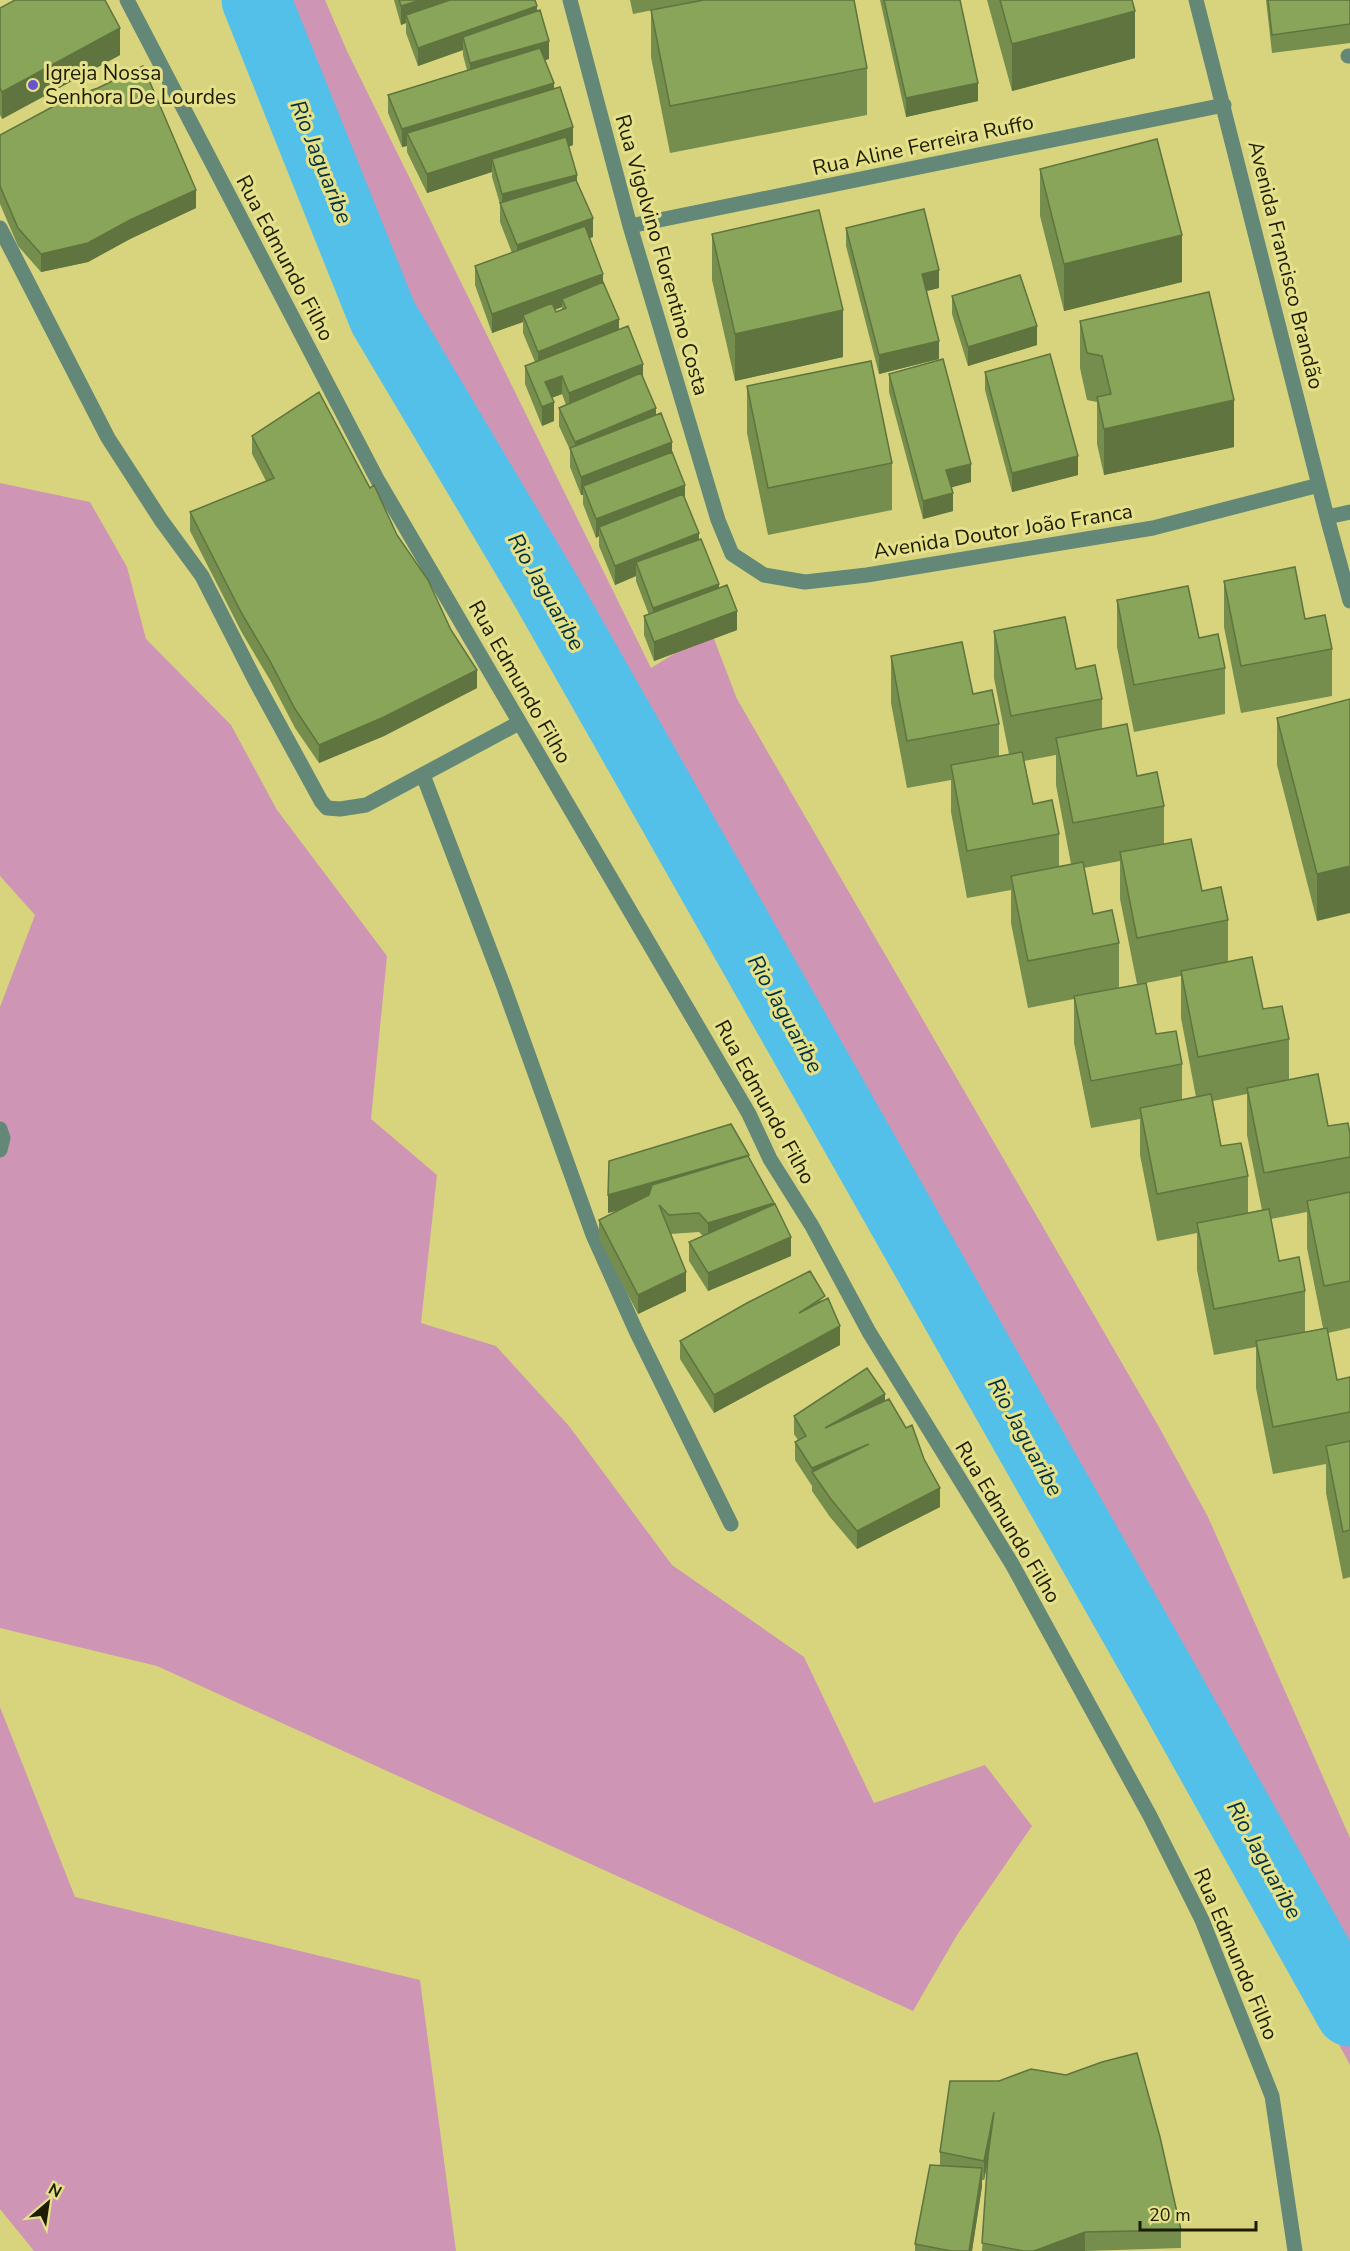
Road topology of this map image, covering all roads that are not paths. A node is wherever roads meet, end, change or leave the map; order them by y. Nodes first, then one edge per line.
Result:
1 (127, 0) edge
2 (570, 0) edge
3 (1196, 0) edge
4 (1224, 105) junction
5 (630, 226) junction
6 (0, 228) edge
7 (1319, 485) junction
8 (1350, 512) edge
9 (1327, 517) junction
10 (718, 520) joint
11 (1350, 601) edge
12 (519, 723) junction
13 (423, 775) junction
14 (0, 1129) edge
15 (0, 1150) edge
16 (731, 1524) dead end
17 (1295, 2251) edge

1 - 12 street, Rua Edmundo Filho
2 - 5 street, Rua Vigolvino Florentino Costa
3 - 4 street, Avenida Francisco Brandão
4 - 5 street, Rua Aline Ferreira Ruffo
4 - 7 street, Avenida Francisco Brandão
5 - 10 street, Rua Vigolvino Florentino Costa
6 - 13 street
7 - 9 street, Avenida Francisco Brandão
7 - 10 street, Avenida Doutor João Franca
8 - 9 street
9 - 11 street, Avenida Francisco Brandão
12 - 13 street
12 - 17 street, Rua Edmundo Filho
13 - 16 street
14 - 15 street

